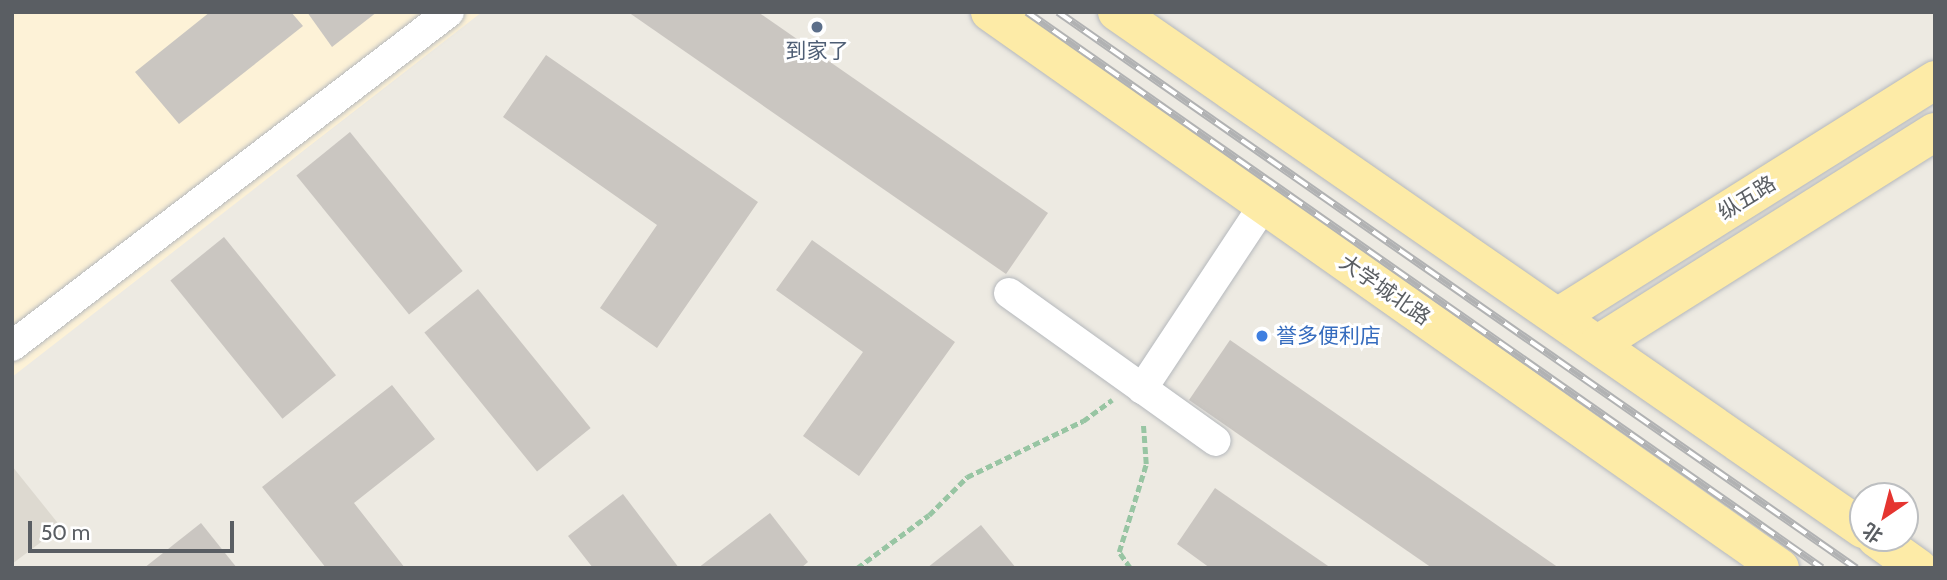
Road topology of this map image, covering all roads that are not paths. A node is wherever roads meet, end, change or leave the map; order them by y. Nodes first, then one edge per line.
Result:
1 (449, 12) edge
2 (989, 12) edge
3 (1117, 12) edge
4 (1935, 80) edge
5 (1935, 132) edge
6 (1264, 205) junction
7 (1009, 293) dead end
8 (1559, 316) junction
9 (1598, 344) junction
10 (12, 346) edge
11 (1142, 389) junction
12 (1216, 440) dead end
13 (1849, 519) edge
14 (1896, 552) edge
15 (1780, 568) edge
16 (1918, 568) edge

1 - 10 lane
2 - 6 main road, 大学城北路
3 - 8 main road
4 - 8 main road, 纵五路
5 - 9 main road, 纵五路
6 - 11 lane
6 - 15 main road, 大学城北路
7 - 11 lane
8 - 9 main road
9 - 13 main road
11 - 12 lane
14 - 16 main road

